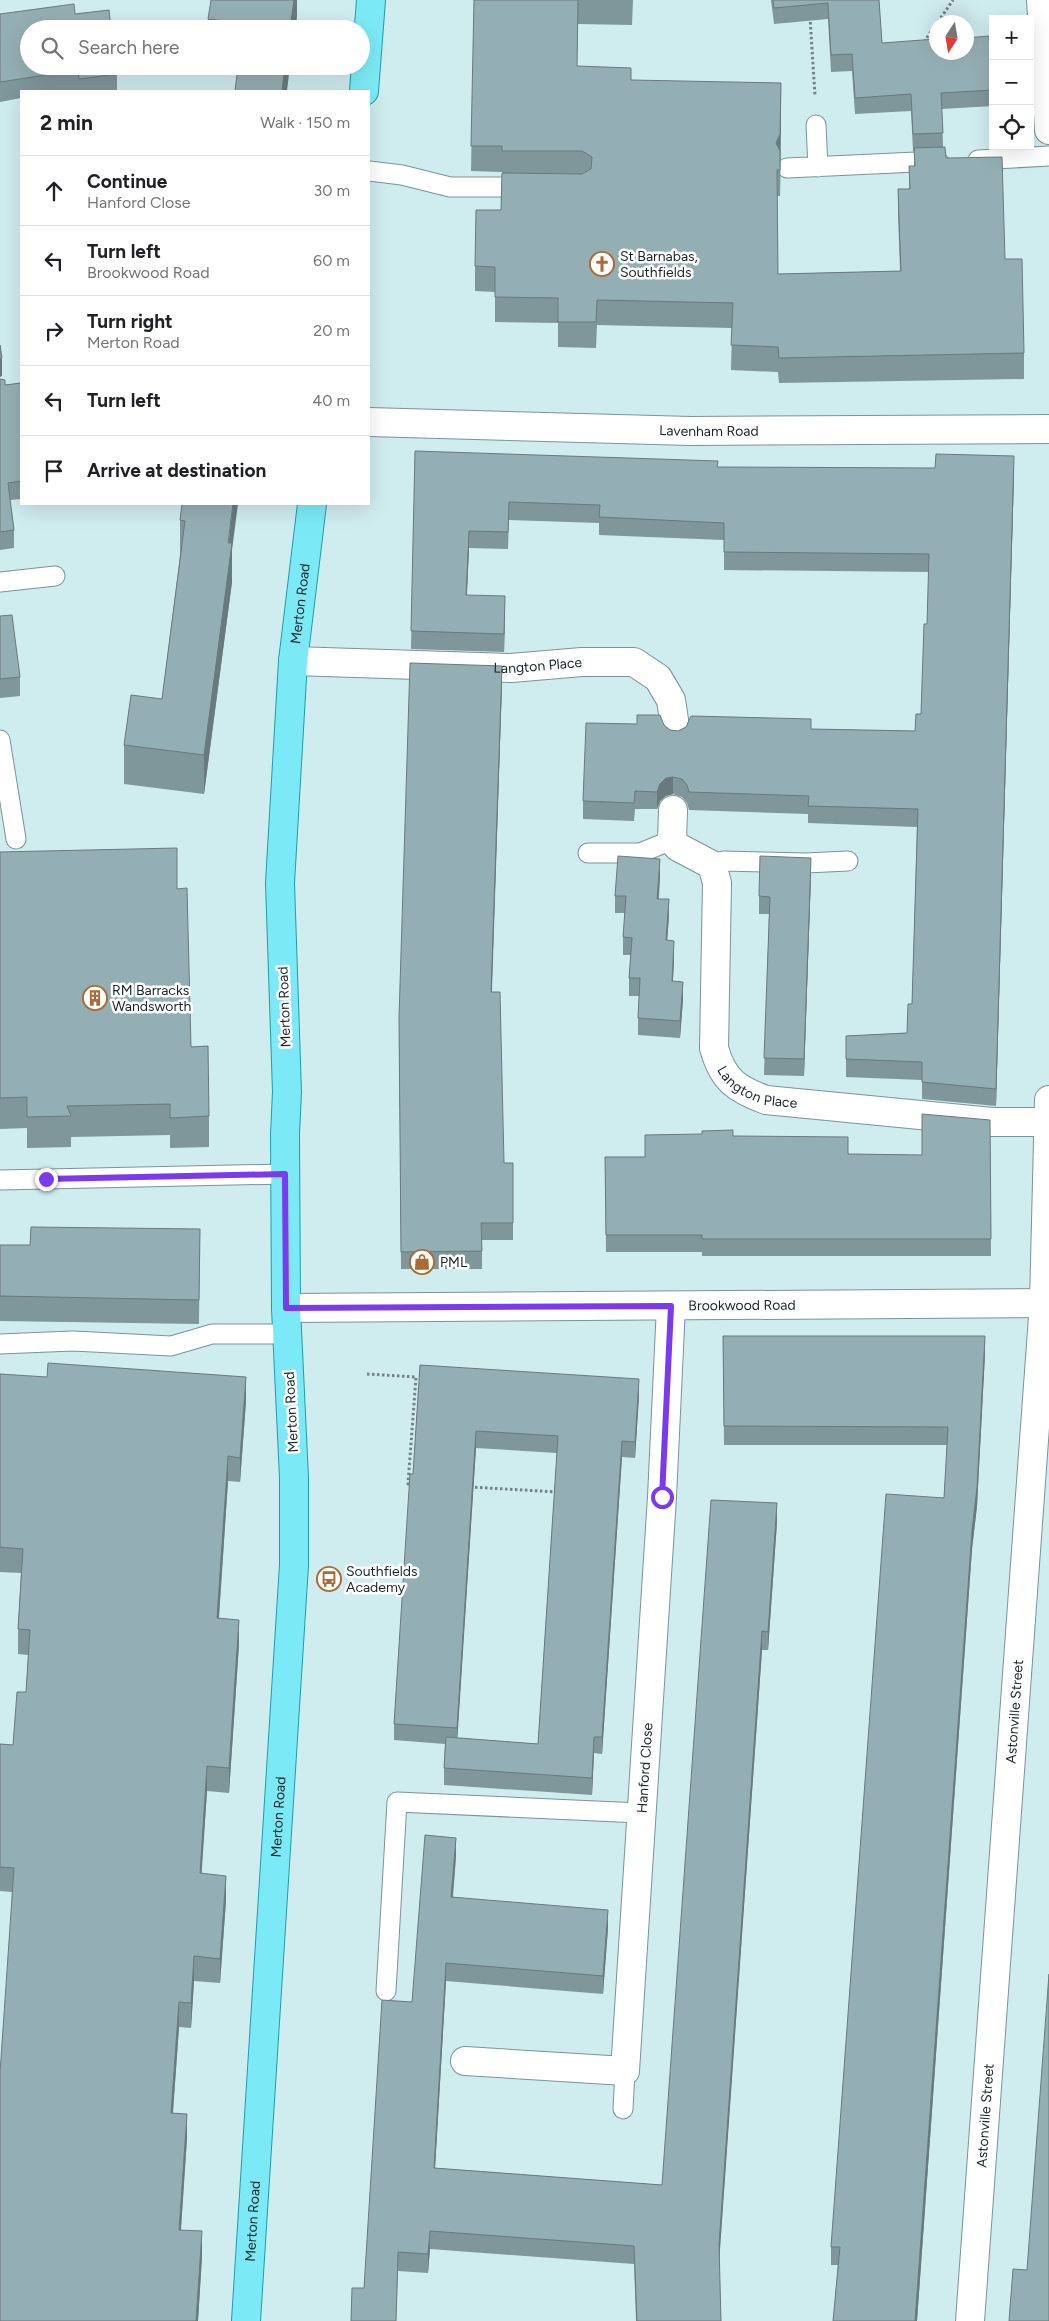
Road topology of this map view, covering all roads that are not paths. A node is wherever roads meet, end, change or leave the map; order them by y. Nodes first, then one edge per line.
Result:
1 (371, 0) edge
2 (1041, 0) edge
3 (369, 20) edge
4 (365, 75) edge
5 (364, 90) edge
6 (816, 125) road end
7 (1049, 130) edge
8 (1049, 156) edge
9 (818, 167) junction
10 (787, 168) dead end
11 (370, 171) edge
12 (544, 188) edge
13 (370, 422) edge
14 (1049, 428) edge
15 (312, 505) edge
16 (55, 576) dead end
17 (0, 582) edge
18 (293, 661) junction
19 (676, 733) edge
20 (0, 740) edge
21 (674, 810) dead end
22 (16, 838) dead end
23 (672, 840) junction
24 (588, 853) dead end
25 (848, 861) dead end
26 (712, 865) junction
27 (1049, 1100) edge
28 (1049, 1126) edge
29 (285, 1174) junction
30 (0, 1180) edge
31 (1046, 1303) edge
32 (671, 1306) junction
33 (287, 1321) junction
34 (0, 1344) edge
35 (640, 1813) junction
36 (386, 1991) dead end
37 (465, 2061) dead end
38 (625, 2071) junction
39 (623, 2109) dead end
40 (246, 2321) edge
41 (970, 2321) edge

1 - 3 main road
2 - 7 street
4 - 5 main road
6 - 9 lane
8 - 9 lane
9 - 10 lane
11 - 12 lane
13 - 14 street, Lavenham Road
15 - 18 main road, Merton Road
16 - 17 lane
18 - 19 street, Langton Place
18 - 29 main road, Merton Road
20 - 22 lane
21 - 23 street
23 - 24 lane
23 - 26 street
25 - 26 lane
26 - 28 street, Langton Place
27 - 28 street, Astonville Street
28 - 31 street, Astonville Street
29 - 30 lane
29 - 33 main road, Merton Road
31 - 32 street, Brookwood Road
31 - 41 street, Astonville Street
32 - 33 street, Brookwood Road
32 - 35 street, Hanford Close
33 - 34 lane
33 - 40 main road, Merton Road
35 - 36 lane
35 - 38 street, Hanford Close
37 - 38 street
38 - 39 lane

